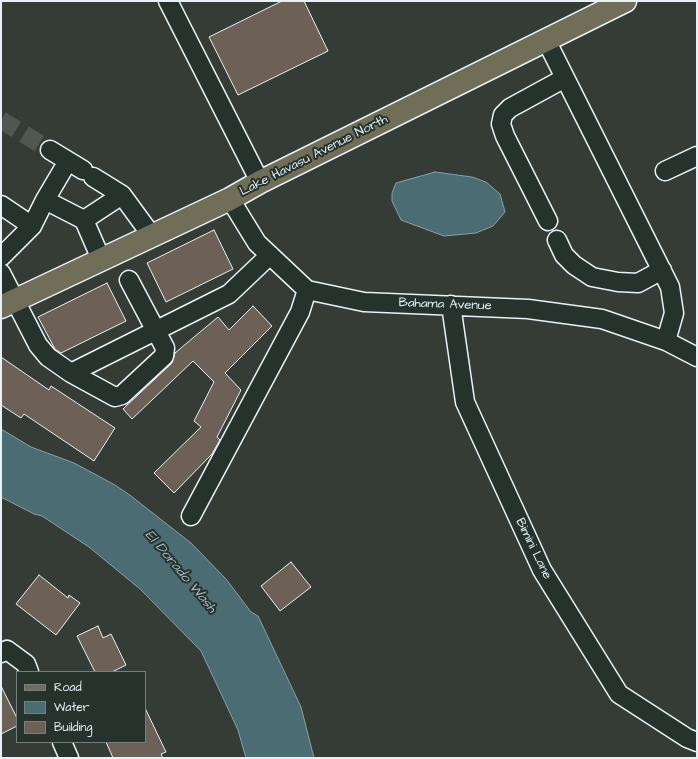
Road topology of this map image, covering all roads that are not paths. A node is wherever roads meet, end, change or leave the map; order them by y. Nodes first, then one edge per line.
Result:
1 (168, 1) edge
2 (625, 1) edge
3 (546, 40) junction
4 (565, 78) junction
5 (50, 150) tunnel mouth
6 (697, 156) edge
7 (81, 169) junction
8 (665, 171) dead end
9 (260, 182) junction
10 (122, 195) junction
11 (230, 199) junction
12 (44, 200) junction
13 (1, 205) edge
14 (84, 220) junction
15 (548, 221) dead end
16 (32, 226) junction
17 (152, 236) junction
18 (557, 240) dead end
19 (270, 255) junction
20 (1, 257) edge
21 (101, 259) junction
22 (662, 270) junction
23 (1, 273) edge
24 (129, 280) dead end
25 (307, 290) junction
26 (8, 304) edge
27 (450, 305) junction
28 (156, 331) junction
29 (666, 341) junction
30 (697, 357) edge
31 (71, 373) junction
32 (191, 516) dead end
33 (4, 651) edge
34 (29, 671) edge
35 (697, 742) edge
36 (62, 743) edge
37 (70, 758) edge

1 - 9 street
2 - 3 main road, Lake Havasu Avenue North
3 - 4 street
3 - 9 main road, Lake Havasu Avenue North
4 - 15 street
4 - 22 street
5 - 7 street
6 - 8 street
7 - 10 street
7 - 12 street
9 - 11 main road, Lake Havasu Avenue North
10 - 14 street
10 - 17 street
11 - 17 main road, Lake Havasu Avenue North
11 - 19 street
12 - 14 street
12 - 16 street
13 - 16 street
14 - 21 street
16 - 20 street
17 - 21 main road, Lake Havasu Avenue North
18 - 22 street
19 - 25 street
19 - 28 street
21 - 26 main road, Lake Havasu Avenue North
22 - 29 street
23 - 26 street
24 - 28 street
25 - 27 street, Bahama Avenue
25 - 32 street
26 - 31 street
27 - 29 street, Bahama Avenue
27 - 35 street, Bimini Lane
28 - 31 street
28 - 31 street
29 - 30 street, Bahama Avenue
33 - 34 street
36 - 37 street

